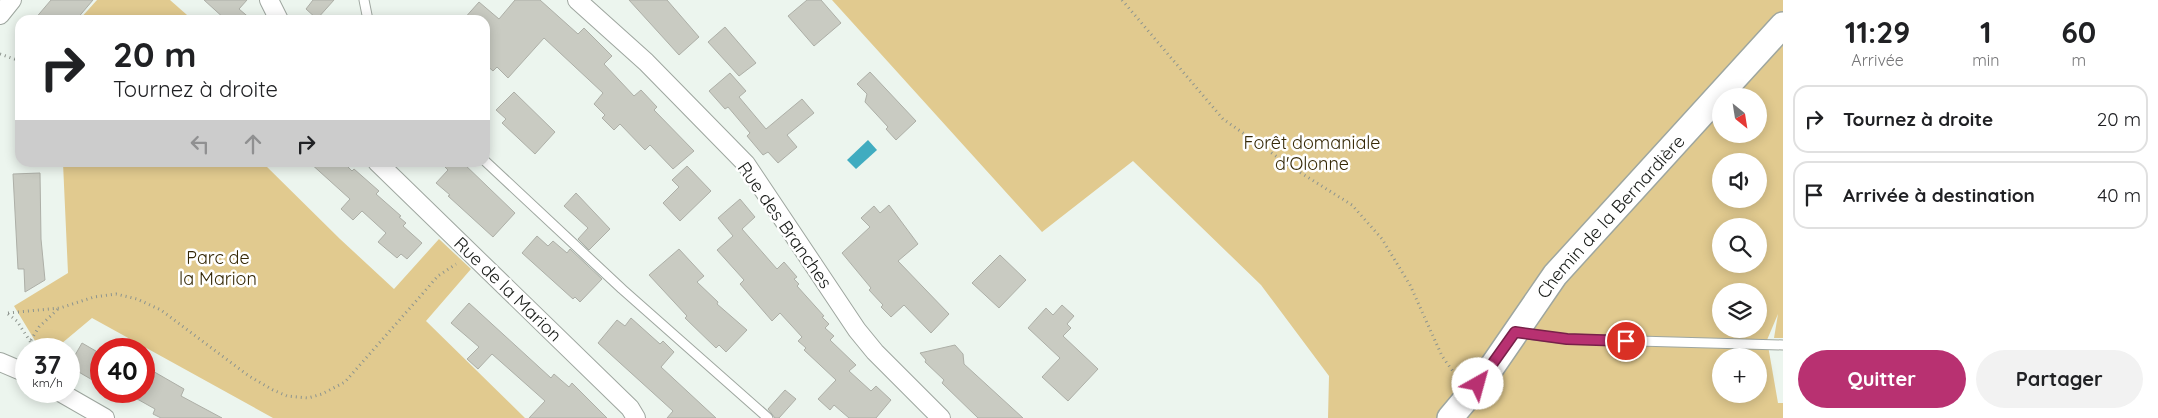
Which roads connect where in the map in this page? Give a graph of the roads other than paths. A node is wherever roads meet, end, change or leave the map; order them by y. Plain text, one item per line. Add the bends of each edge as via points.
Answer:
1 (12, 0) edge
2 (269, 0) edge
3 (364, 0) edge
4 (577, 0) edge
5 (276, 15) edge
6 (367, 15) edge
7 (0, 16) edge
8 (1783, 25) edge
9 (490, 166) edge
10 (382, 167) edge
11 (1515, 332) junction
12 (1783, 345) edge
13 (0, 358) edge
14 (0, 363) edge
15 (15, 369) edge
16 (79, 403) edge
17 (105, 418) edge
18 (636, 418) edge
19 (768, 418) edge
20 (941, 418) edge
21 (1450, 418) edge

1 - 7 street
2 - 5 street
3 - 6 lane
4 - 20 street, Rue des Branches via 646,62 746,164 857,330
8 - 11 street, Chemin de la Bernardière via 1555,275
9 - 19 lane via 622,289
10 - 18 street, Rue de la Marion via 630,408
11 - 12 lane via 1567,339
11 - 21 street, Chemin de la Bernardière via 1487,374
13 - 14 street
14 - 15 street
16 - 17 street

